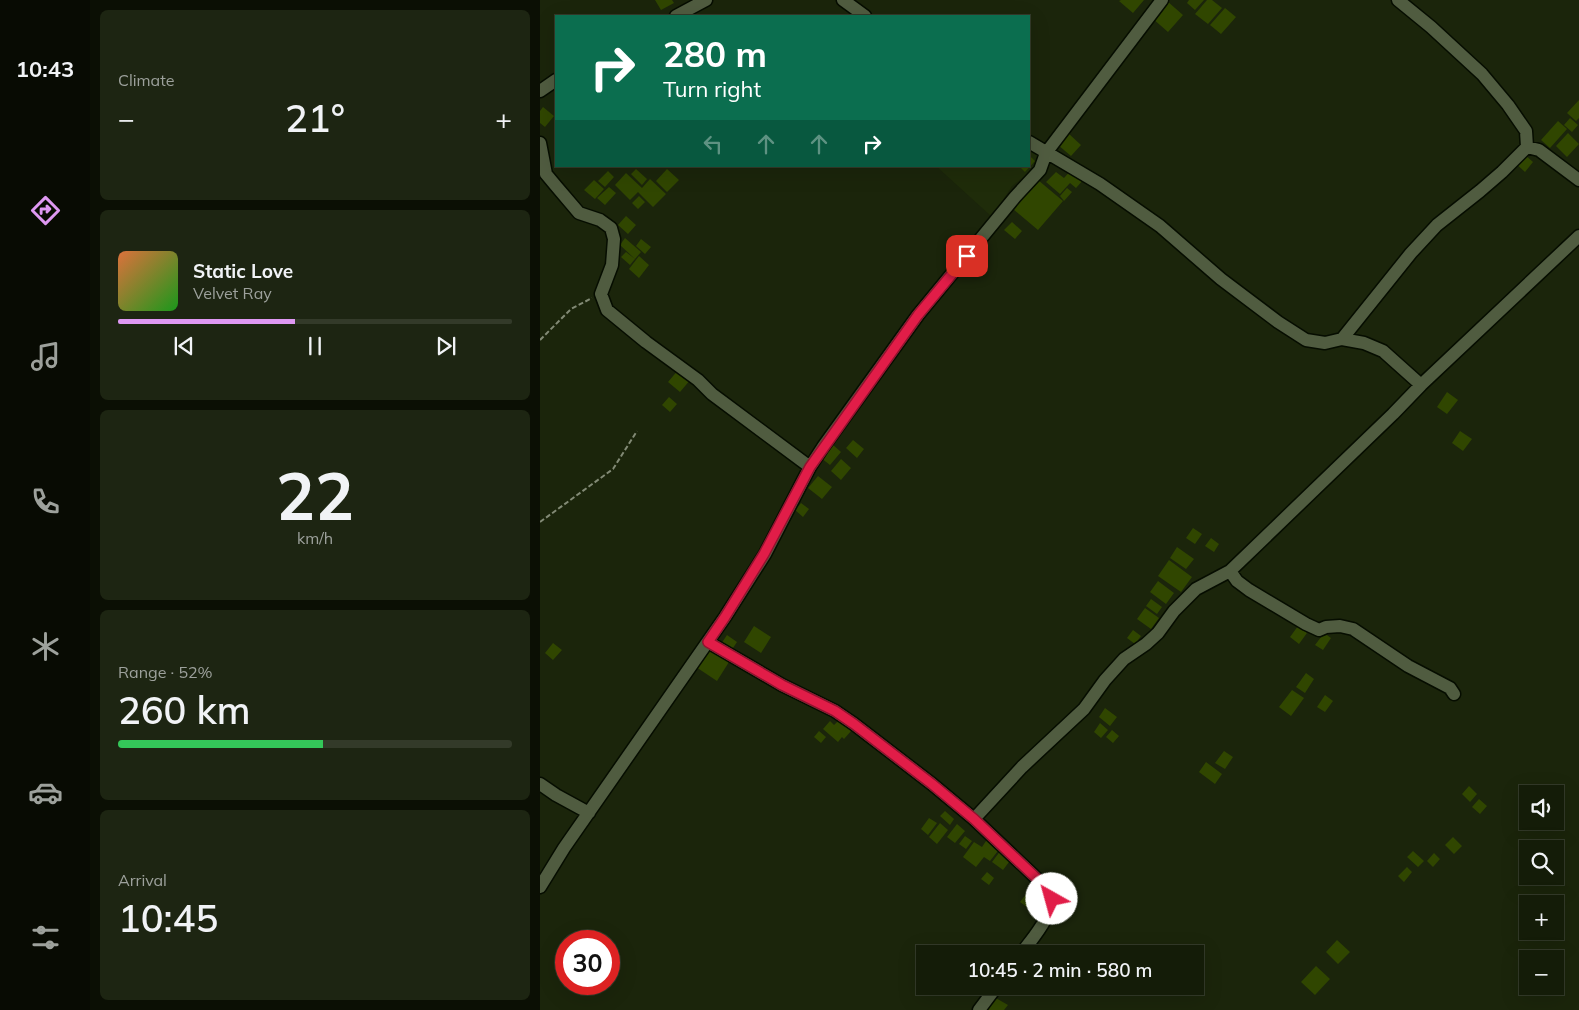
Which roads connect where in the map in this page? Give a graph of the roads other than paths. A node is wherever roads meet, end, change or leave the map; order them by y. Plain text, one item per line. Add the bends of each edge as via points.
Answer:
1 (706, 0) edge
2 (844, 0) edge
3 (1162, 0) edge
4 (1398, 0) edge
5 (678, 15) edge
6 (863, 15) edge
7 (555, 81) edge
8 (540, 91) edge
9 (540, 142) edge
10 (1030, 143) edge
11 (1527, 146) junction
12 (1046, 153) junction
13 (1579, 180) edge
14 (1579, 236) edge
15 (1342, 339) junction
16 (1421, 385) junction
17 (810, 467) junction
18 (1230, 571) junction
19 (708, 642) junction
20 (1454, 694) dead end
21 (540, 784) edge
22 (589, 813) junction
23 (974, 819) junction
24 (540, 887) edge
25 (1028, 945) edge
26 (991, 995) edge
27 (980, 1010) edge

1 - 5 street
2 - 6 street
3 - 12 street
4 - 11 street via 1482,74 1526,131
7 - 8 street
9 - 17 street via 546,174 579,213 600,220 611,228 614,239 612,265 601,294 607,310
10 - 12 street
11 - 13 street via 1539,150
11 - 15 street via 1495,178 1437,225
12 - 15 street via 1100,184 1160,226 1221,279 1306,340 1325,343
12 - 17 street via 1040,170 918,315
14 - 16 street
15 - 16 street via 1383,351
16 - 18 street
17 - 19 street via 764,554
18 - 20 street via 1248,590 1306,624 1319,630 1340,626 1353,629 1408,666 1450,688
18 - 23 street via 1196,589 1146,644 1124,658 1084,709 1022,767
19 - 22 street
19 - 23 street via 835,711
21 - 22 street
22 - 24 street
23 - 25 street via 1050,891 1052,899 1048,912
26 - 27 street

